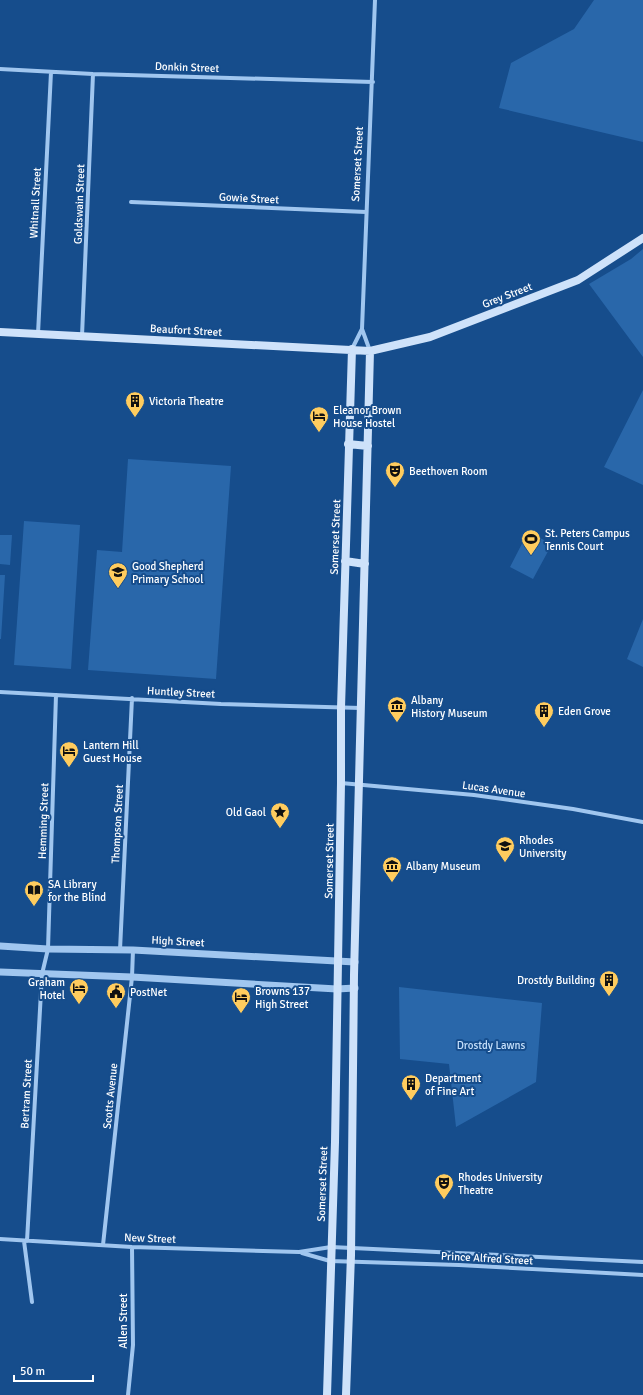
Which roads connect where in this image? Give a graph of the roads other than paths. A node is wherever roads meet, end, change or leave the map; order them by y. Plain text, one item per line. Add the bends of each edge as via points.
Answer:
1 (375, 0) edge
2 (0, 69) edge
3 (51, 72) junction
4 (93, 74) junction
5 (373, 82) junction
6 (130, 202) dead end
7 (366, 212) junction
8 (643, 238) edge
9 (362, 329) junction
10 (0, 332) edge
11 (38, 334) junction
12 (82, 336) junction
13 (352, 349) junction
14 (370, 350) junction
15 (348, 444) junction
16 (368, 446) junction
17 (345, 561) junction
18 (365, 564) junction
19 (0, 692) edge
20 (56, 695) junction
21 (132, 698) junction
22 (341, 708) junction
23 (361, 708) junction
24 (341, 783) junction
25 (360, 785) junction
26 (643, 822) edge
27 (0, 946) edge
28 (48, 949) junction
29 (120, 950) junction
30 (133, 950) junction
31 (337, 960) junction
32 (355, 962) junction
33 (0, 972) edge
34 (42, 974) junction
35 (132, 977) junction
36 (355, 988) junction
37 (337, 989) junction
38 (0, 1239) edge
39 (26, 1241) junction
40 (103, 1245) junction
41 (132, 1247) junction
42 (331, 1247) junction
43 (352, 1248) junction
44 (300, 1252) junction
45 (330, 1261) junction
46 (351, 1262) junction
47 (643, 1262) edge
48 (643, 1275) edge
49 (32, 1302) dead end
50 (128, 1395) edge
51 (327, 1395) edge
52 (346, 1395) edge

1 - 5 street, Somerset Street
2 - 3 street, Donkin Street
3 - 4 street, Donkin Street
3 - 11 street, Whitnall Street
4 - 5 street, Donkin Street
4 - 12 street, Goldswain Street
5 - 7 street, Somerset Street
6 - 7 street, Gowie Street
7 - 9 street, Somerset Street
8 - 14 main road, Grey Street via 578,280 430,337
9 - 13 street, Somerset Street
9 - 14 street, Somerset Street
10 - 11 main road, Beaufort Street
11 - 12 main road, Beaufort Street
12 - 13 main road, Beaufort Street
13 - 14 main road, Beaufort Street
13 - 15 main road, Somerset Street
14 - 16 main road, Somerset Street
15 - 16 main road
15 - 17 main road, Somerset Street
16 - 18 main road, Somerset Street
17 - 18 main road
17 - 22 main road, Somerset Street
18 - 23 main road, Somerset Street
19 - 20 street, Huntley Street
20 - 21 street, Huntley Street
20 - 28 street, Hemming Street
21 - 22 street, Huntley Street
21 - 29 street, Thompson Street
22 - 23 street, Huntley Street
22 - 24 main road, Somerset Street
23 - 25 main road, Somerset Street
24 - 25 street, Lucas Avenue
24 - 31 main road, Somerset Street
25 - 26 street, Lucas Avenue via 474,794
25 - 32 main road, Somerset Street
27 - 28 street, High Street
28 - 29 street, High Street
28 - 34 street, Bertram Street
29 - 30 street, High Street
30 - 31 street, High Street
30 - 35 street, Scotts Avenue
31 - 32 street, High Street
31 - 37 main road, Somerset Street
32 - 36 main road, Somerset Street
33 - 34 street
34 - 35 street
34 - 39 street, Bertram Street
35 - 37 street
35 - 40 street, Scotts Avenue
36 - 37 street
36 - 43 main road, Somerset Street
37 - 42 main road, Somerset Street
38 - 39 street, New Street
39 - 40 street, New Street
39 - 49 street, Bertram Street
40 - 41 street, New Street
41 - 44 street, New Street
41 - 50 street, Allen Street via 133,1345
42 - 43 street, Prince Alfred Street
42 - 44 street, New Street
42 - 45 main road, Somerset Street
43 - 46 main road, Somerset Street
43 - 47 street, Prince Alfred Street
44 - 45 street, New Street
45 - 46 street, Prince Alfred Street
45 - 51 main road, Somerset Street
46 - 48 street, Prince Alfred Street
46 - 52 main road, Somerset Street

